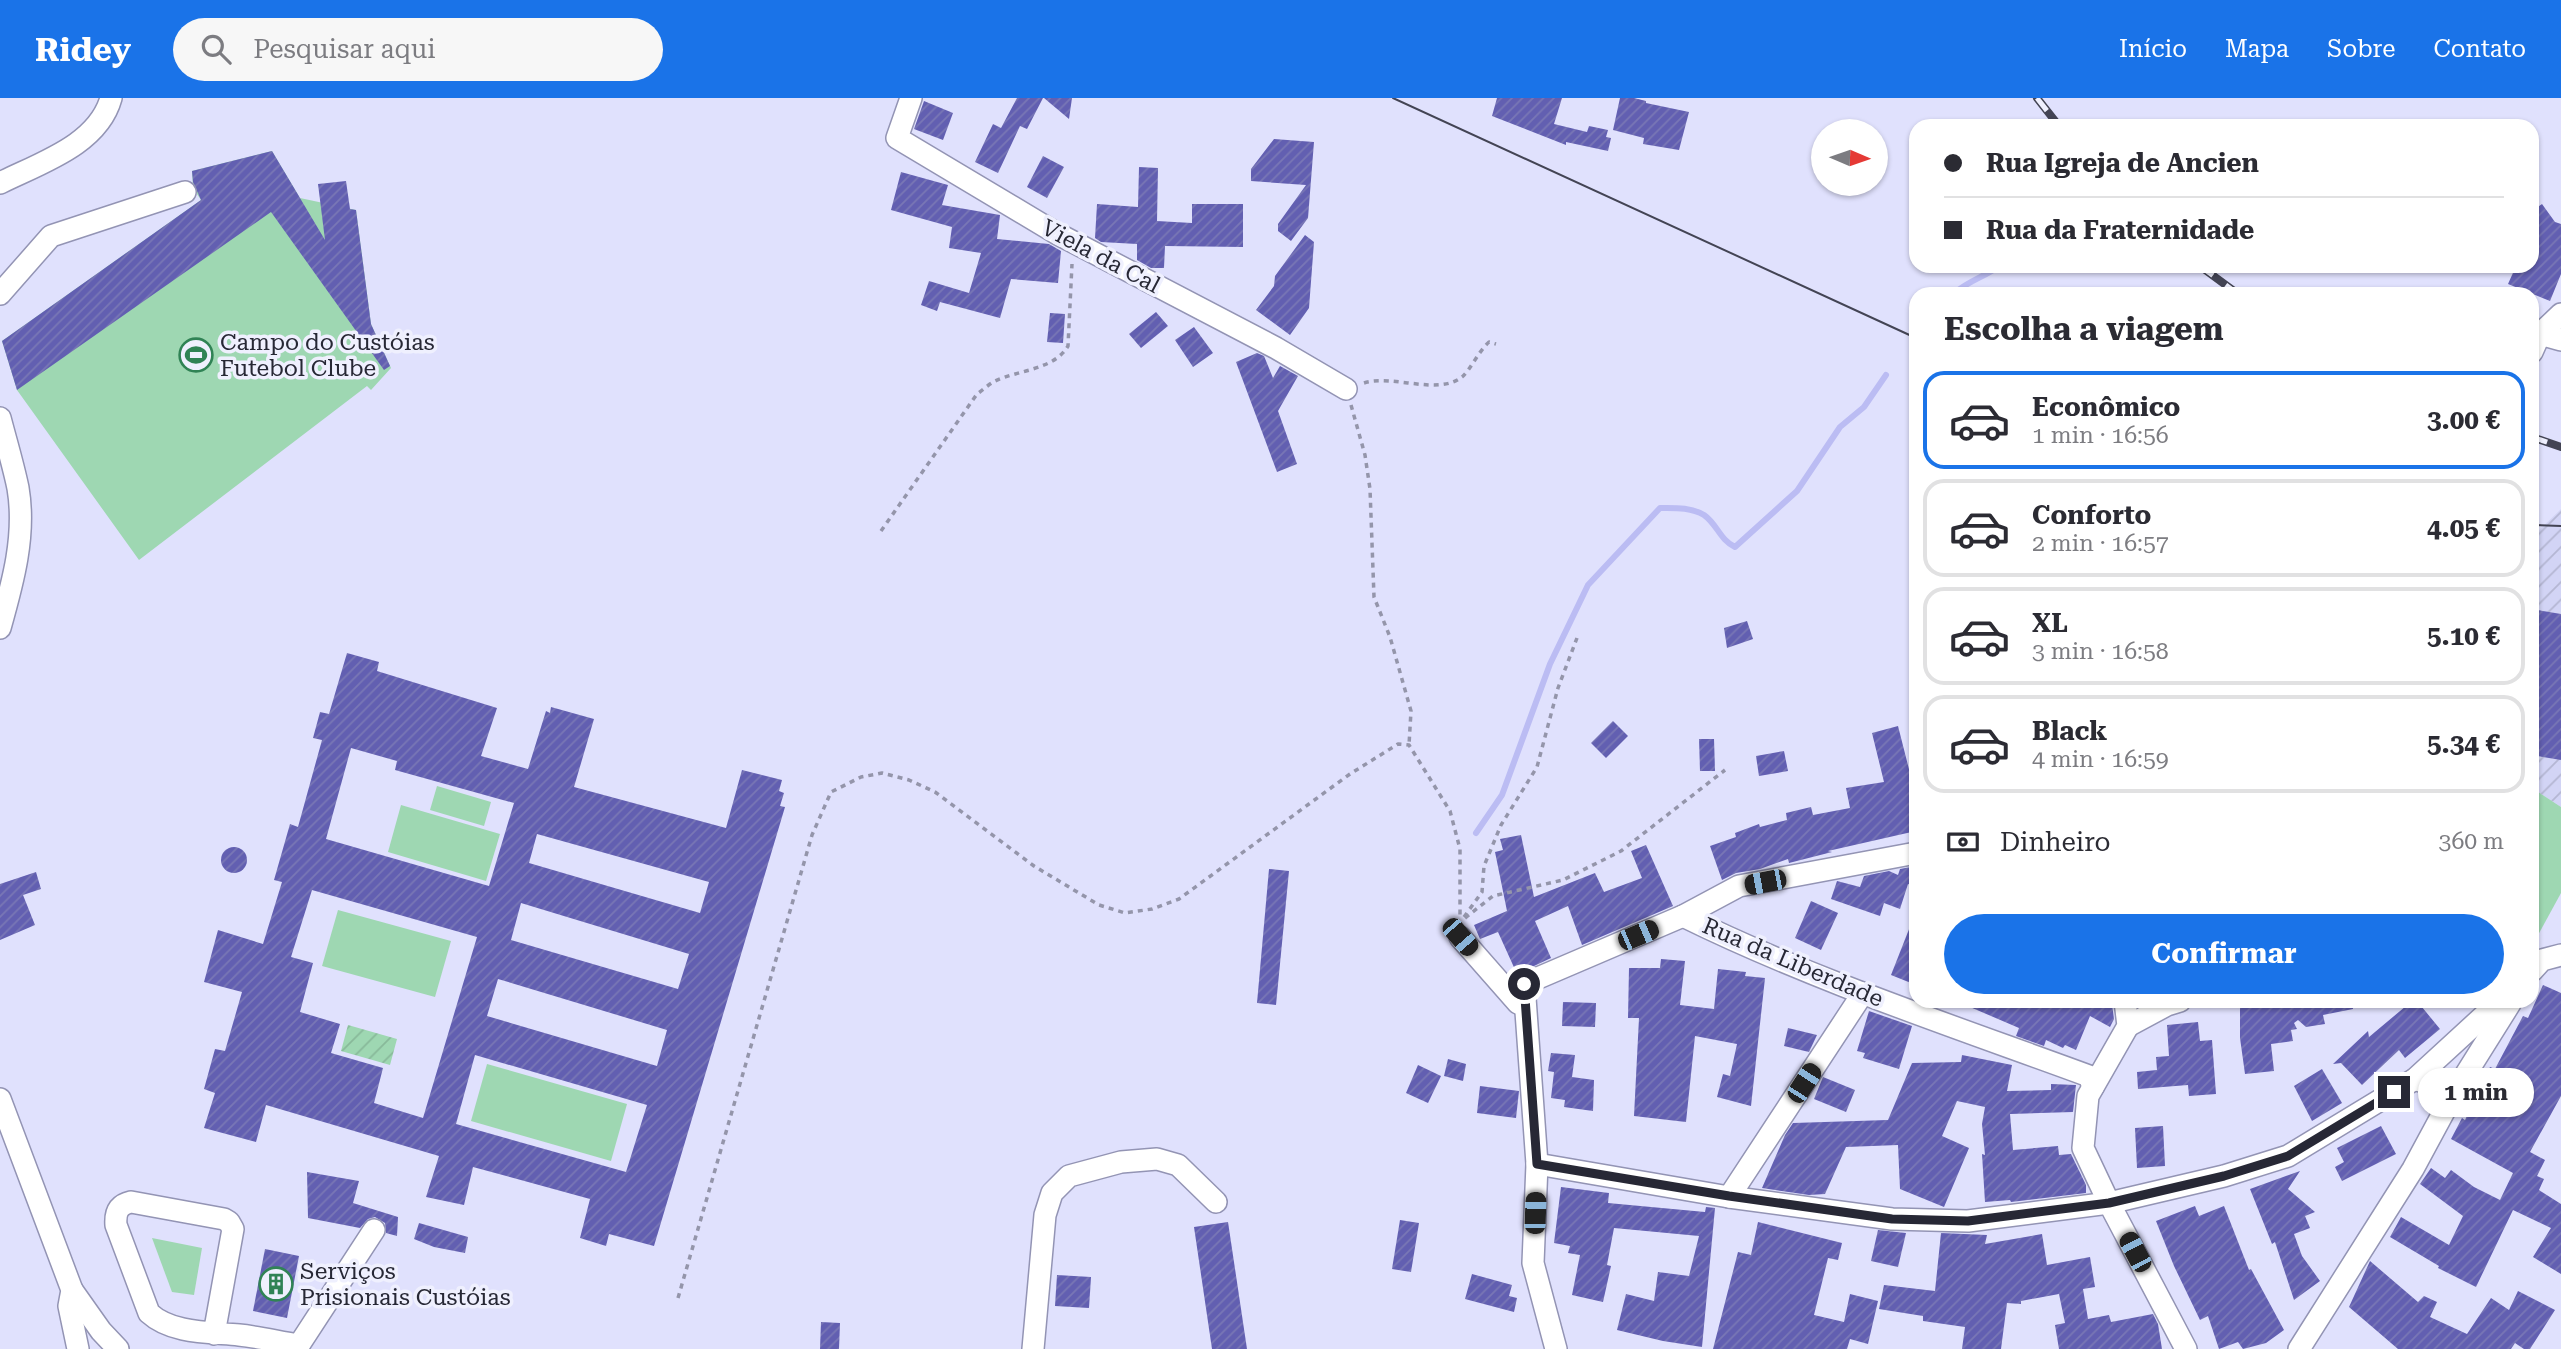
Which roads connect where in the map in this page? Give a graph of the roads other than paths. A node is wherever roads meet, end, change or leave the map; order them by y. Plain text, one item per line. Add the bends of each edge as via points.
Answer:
1 (111, 98) edge
2 (912, 98) edge
3 (0, 183) edge
4 (185, 192) dead end
5 (0, 294) edge
6 (2561, 314) edge
7 (2539, 340) edge
8 (2561, 340) edge
9 (2539, 343) edge
10 (1346, 389) road end
11 (0, 418) edge
12 (0, 628) edge
13 (1909, 854) edge
14 (1683, 916) junction
15 (1460, 930) road end
16 (2561, 955) edge
17 (2539, 963) edge
18 (1863, 993) junction
19 (1525, 1006) junction
20 (2126, 1008) edge
21 (2158, 1008) edge
22 (2492, 1008) edge
23 (2508, 1008) edge
24 (2128, 1026) junction
25 (2415, 1079) junction
26 (2093, 1087) junction
27 (2454, 1093) junction
28 (0, 1100) edge
29 (1537, 1164) junction
30 (1729, 1196) junction
31 (1216, 1202) dead end
32 (2109, 1203) junction
33 (374, 1230) dead end
34 (72, 1290) junction
35 (214, 1334) junction
36 (299, 1347) edge
37 (78, 1349) edge
38 (118, 1349) edge
39 (1033, 1349) edge
40 (1556, 1349) edge
41 (2186, 1349) edge
42 (2299, 1349) edge

1 - 3 street via 107,112 90,134
2 - 10 street, Viela da Cal via 897,138 1080,246
4 - 5 street via 51,236
6 - 7 street
8 - 9 street
11 - 12 street via 20,513 17,560
13 - 14 street via 1739,887
14 - 18 street, Rua da Liberdade
14 - 19 street via 1524,984
15 - 19 street
16 - 17 street
18 - 26 street, Rua da Liberdade via 2089,1076
18 - 30 street
19 - 29 street
20 - 24 street
21 - 24 street
22 - 25 street
23 - 27 street
24 - 26 street
25 - 27 street
25 - 32 street via 2288,1156
26 - 32 street via 2083,1148
27 - 42 street via 2413,1170
28 - 34 street
29 - 30 street
29 - 40 street via 1533,1263
30 - 32 street via 1892,1219 1955,1221
31 - 39 street via 1178,1165 1157,1158 1069,1176 1052,1193 1045,1215
32 - 41 street
33 - 36 street
34 - 37 street via 69,1306
34 - 38 street
35 - 35 street via 170,1326 149,1313 116,1225 122,1204 229,1222 233,1228
35 - 36 street

